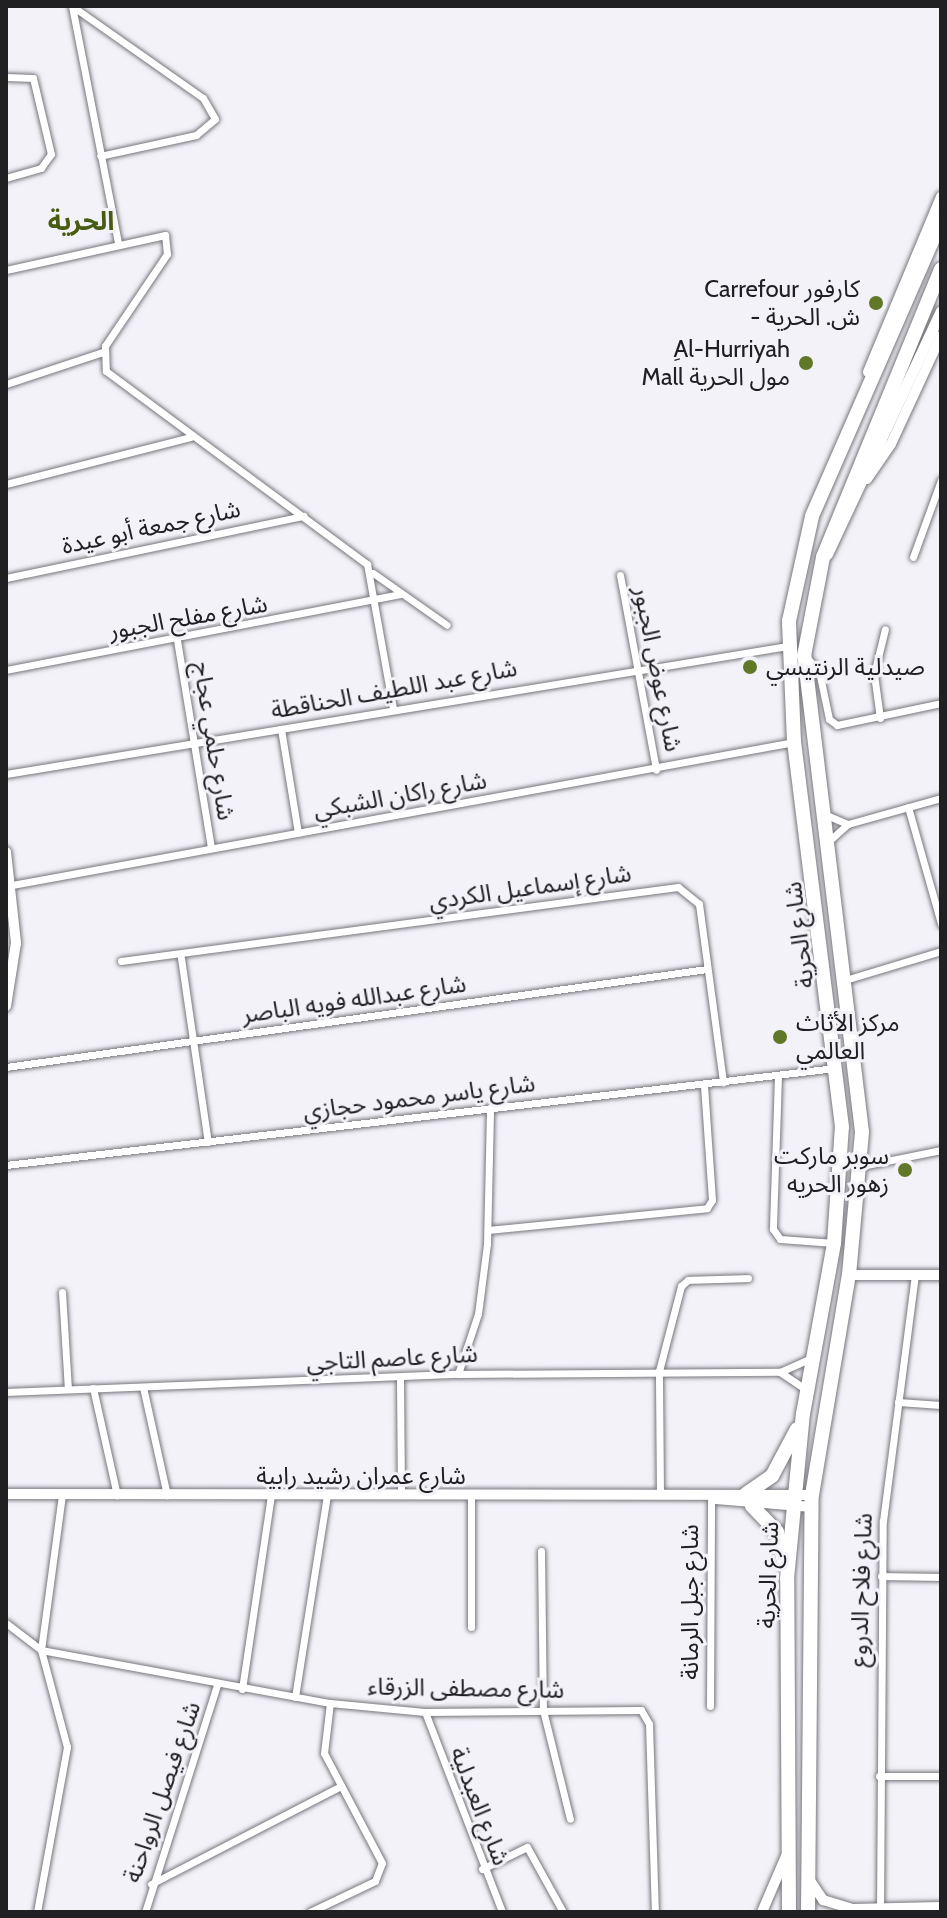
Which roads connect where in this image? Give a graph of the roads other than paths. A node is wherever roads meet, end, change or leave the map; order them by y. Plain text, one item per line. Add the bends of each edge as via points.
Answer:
1 (72, 6) edge
2 (6, 77) edge
3 (100, 156) junction
4 (6, 178) edge
5 (941, 197) edge
6 (941, 221) edge
7 (118, 242) junction
8 (941, 269) edge
9 (6, 270) edge
10 (941, 311) edge
11 (941, 336) edge
12 (103, 352) junction
13 (941, 361) edge
14 (929, 366) junction
15 (6, 384) edge
16 (192, 437) junction
17 (837, 472) junction
18 (867, 479) junction
19 (941, 480) edge
20 (6, 484) edge
21 (304, 516) junction
22 (823, 557) junction
23 (913, 557) dead end
24 (373, 573) junction
25 (620, 575) dead end
26 (6, 578) edge
27 (400, 594) junction
28 (377, 604) junction
29 (447, 625) dead end
30 (885, 629) dead end
31 (177, 640) junction
32 (788, 646) junction
33 (804, 656) junction
34 (637, 667) junction
35 (6, 670) edge
36 (941, 703) edge
37 (393, 709) junction
38 (880, 718) junction
39 (281, 729) junction
40 (794, 742) junction
41 (192, 744) junction
42 (656, 770) junction
43 (6, 774) edge
44 (941, 798) edge
45 (908, 807) junction
46 (820, 812) junction
47 (848, 824) junction
48 (298, 833) junction
49 (826, 847) junction
50 (211, 848) junction
51 (6, 852) edge
52 (12, 885) junction
53 (941, 924) edge
54 (941, 951) edge
55 (181, 958) junction
56 (121, 961) dead end
57 (707, 969) junction
58 (845, 980) junction
59 (6, 1006) edge
60 (192, 1042) junction
61 (6, 1067) edge
62 (838, 1068) junction
63 (778, 1076) junction
64 (723, 1082) junction
65 (704, 1085) junction
66 (490, 1108) junction
67 (208, 1142) junction
68 (941, 1150) edge
69 (6, 1165) edge
70 (862, 1166) junction
71 (488, 1230) junction
72 (834, 1243) junction
73 (849, 1275) junction
74 (941, 1275) edge
75 (915, 1276) junction
76 (748, 1278) dead end
77 (62, 1292) dead end
78 (814, 1357) junction
79 (659, 1371) junction
80 (780, 1372) junction
81 (458, 1374) junction
82 (400, 1380) junction
83 (143, 1387) junction
84 (93, 1388) junction
85 (68, 1389) junction
86 (808, 1391) junction
87 (6, 1392) edge
88 (898, 1402) junction
89 (941, 1405) edge
90 (803, 1414) junction
91 (6, 1494) edge
92 (62, 1494) junction
93 (117, 1495) junction
94 (167, 1495) junction
95 (271, 1495) junction
96 (327, 1495) junction
97 (401, 1495) junction
98 (660, 1495) junction
99 (471, 1497) junction
100 (714, 1498) junction
101 (749, 1500) junction
102 (792, 1500) junction
103 (812, 1501) junction
104 (541, 1551) dead end
105 (881, 1576) junction
106 (941, 1577) edge
107 (787, 1579) junction
108 (6, 1623) edge
109 (471, 1627) dead end
110 (41, 1650) junction
111 (217, 1685) junction
112 (242, 1689) junction
113 (295, 1697) junction
114 (330, 1703) junction
115 (710, 1706) dead end
116 (543, 1710) junction
117 (425, 1712) junction
118 (879, 1776) junction
119 (941, 1776) edge
120 (341, 1786) junction
121 (570, 1819) dead end
122 (790, 1846) junction
123 (482, 1869) junction
124 (809, 1875) junction
125 (151, 1884) junction
126 (941, 1907) edge
127 (849, 1910) edge
128 (880, 1910) edge
129 (37, 1912) edge
130 (145, 1912) edge
131 (310, 1912) edge
132 (502, 1912) edge
133 (563, 1912) edge
134 (655, 1912) edge
135 (762, 1912) edge
136 (789, 1912) edge
137 (808, 1912) edge

1 - 3 street
1 - 3 street via 203,98 215,119 196,135
2 - 4 street via 33,78 51,154 41,168
3 - 7 street
5 - 17 street via 840,437
6 - 17 highway, شارع الحرية
7 - 9 street
7 - 12 street via 162,231 168,249
8 - 22 highway, شارع الحرية
10 - 18 main road
11 - 14 street
12 - 15 street
12 - 16 street via 114,382
13 - 14 street
14 - 18 street
16 - 20 street
16 - 21 street
17 - 32 highway, شارع الحرية via 801,549
18 - 22 main road
19 - 23 street
21 - 24 street
21 - 26 street, شارع جمعة أبو عيدة
22 - 33 highway, شارع الحرية
24 - 27 street
24 - 28 street
25 - 34 street, شارع عوض الجبور
27 - 28 street, شارع مفلح الجبور
27 - 29 street
28 - 31 street, شارع مفلح الجبور
28 - 37 street
30 - 38 street via 874,674
31 - 35 street, شارع مفلح الجبور
31 - 41 street, شارع حلمي عجاج
32 - 34 street, شارع عبد اللطيف الحناقطة
32 - 40 highway, شارع الحرية
33 - 38 street via 819,671 833,723
33 - 46 highway, شارع الحرية
34 - 37 street, شارع عبد اللطيف الحناقطة
34 - 42 street, شارع عوض الجبور
36 - 38 street
37 - 39 street, شارع عبد اللطيف الحناقطة
39 - 41 street, شارع عبد اللطيف الحناقطة
39 - 48 street
40 - 42 street, شارع راكان الشبكي
40 - 62 highway, شارع الحرية
41 - 43 street, شارع عبد اللطيف الحناقطة
41 - 50 street, شارع حلمي عجاج
42 - 48 street, شارع راكان الشبكي
44 - 45 street
45 - 47 street
45 - 53 street
46 - 47 street
46 - 49 highway, شارع الحرية
47 - 49 street
48 - 50 street, شارع راكان الشبكي
49 - 58 highway, شارع الحرية
50 - 52 street, شارع راكان الشبكي
51 - 52 street
52 - 59 street via 16,943
54 - 58 street
55 - 56 street, شارع إسماعيل الكردي
55 - 57 street, شارع إسماعيل الكردي via 678,887 699,904
55 - 60 street
57 - 60 street, شارع عبدالله فويه الباصر
57 - 64 street, شارع إسماعيل الكردي
58 - 70 highway, شارع الحرية
60 - 61 street, شارع عبدالله فويه الباصر
60 - 67 street
62 - 63 street, شارع ياسر محمود حجازي
62 - 72 highway, شارع الحرية via 842,1162
63 - 64 street, شارع ياسر محمود حجازي
63 - 72 street via 773,1229 780,1239
64 - 65 street, شارع ياسر محمود حجازي
65 - 66 street, شارع ياسر محمود حجازي
65 - 71 street via 712,1200 707,1208
66 - 67 street, شارع ياسر محمود حجازي
66 - 71 street
67 - 69 street, شارع ياسر محمود حجازي
68 - 70 street
70 - 73 highway, شارع الحرية
71 - 81 street via 478,1314
72 - 78 highway, شارع الحرية
73 - 75 street
73 - 103 highway, شارع الحرية
74 - 75 street
75 - 88 street, شارع فلاح الدروع
76 - 79 street via 684,1282
77 - 85 street
78 - 80 street, شارع عاصم التاجي
78 - 86 highway, شارع الحرية
79 - 80 street, شارع عاصم التاجي
79 - 81 street, شارع عاصم التاجي
79 - 98 street
80 - 86 street
81 - 82 street, شارع عاصم التاجي
82 - 83 street, شارع عاصم التاجي
82 - 97 street
83 - 84 street, شارع عاصم التاجي
83 - 94 street
84 - 85 street, شارع عاصم التاجي
84 - 93 street
85 - 87 street, شارع عاصم التاجي
86 - 90 highway, شارع الحرية
88 - 89 street
88 - 105 street, شارع فلاح الدروع
90 - 101 highway via 772,1476
90 - 102 highway, شارع الحرية
91 - 92 street, شارع عمران رشيد رابية
92 - 93 street, شارع عمران رشيد رابية
92 - 110 street
93 - 94 street, شارع عمران رشيد رابية
94 - 95 street, شارع عمران رشيد رابية
95 - 96 street, شارع عمران رشيد رابية
95 - 112 street
96 - 97 street, شارع عمران رشيد رابية
96 - 113 street
97 - 99 street, شارع عمران رشيد رابية
98 - 99 street, شارع عمران رشيد رابية
98 - 100 street, شارع عمران رشيد رابية
99 - 109 street
100 - 101 street, شارع عمران رشيد رابية
100 - 115 street, شارع جبل الرمانة
101 - 102 street, شارع عمران رشيد رابية
101 - 107 highway via 777,1532
102 - 103 street, شارع عمران رشيد رابية
102 - 107 highway, شارع الحرية
103 - 124 highway, شارع الحرية
104 - 116 street
105 - 106 street
105 - 118 street, شارع فلاح الدروع
107 - 122 highway, شارع الحرية
108 - 110 street
110 - 111 street, شارع مصطفى الزرقاء
110 - 129 street via 67,1747
111 - 112 street, شارع مصطفى الزرقاء
111 - 125 street, شارع فيصل الرواحنة
112 - 113 street, شارع مصطفى الزرقاء
113 - 114 street, شارع مصطفى الزرقاء
114 - 117 street, شارع مصطفى الزرقاء
114 - 120 street via 323,1746
116 - 117 street, شارع مصطفى الزرقاء
116 - 121 street
116 - 134 street, شارع مصطفى الزرقاء via 632,1709 647,1715
117 - 123 street, شارع العبدلية
118 - 119 street
118 - 128 street, شارع فلاح الدروع
120 - 125 street
120 - 131 street via 378,1851 379,1874
122 - 135 street
122 - 136 highway, شارع الحرية
123 - 132 street, شارع العبدلية
123 - 133 street via 527,1847
124 - 127 street via 823,1900
124 - 137 highway, شارع الحرية
125 - 130 street, شارع فيصل الرواحنة
126 - 128 street
127 - 128 street

